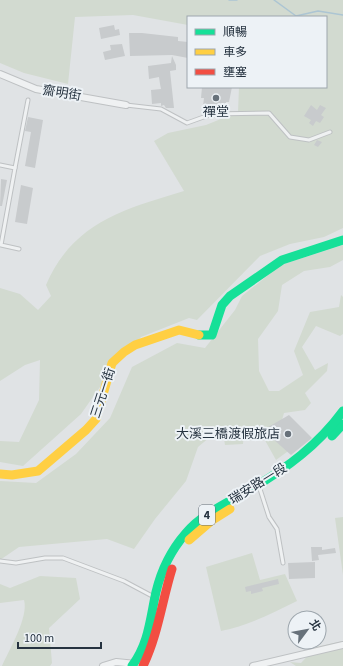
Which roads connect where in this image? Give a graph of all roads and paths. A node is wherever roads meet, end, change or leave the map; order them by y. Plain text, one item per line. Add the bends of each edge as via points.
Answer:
1 (0, 74) edge
2 (28, 100) dead end
3 (126, 105) joint
4 (330, 132) dead end
5 (0, 164) edge
6 (15, 168) junction
7 (343, 240) edge
8 (0, 245) edge
9 (19, 250) dead end
10 (343, 412) edge
11 (343, 424) edge
12 (0, 474) edge
13 (260, 488) junction
14 (0, 562) edge
15 (283, 563) dead end
16 (155, 597) junction
17 (343, 645) edge
18 (139, 664) edge
19 (102, 666) edge
20 (253, 666) edge

1 - 3 street, 齋明街 via 36,89
2 - 6 lane
3 - 4 lane via 161,108 187,123 212,114 269,113 290,137 309,140
5 - 6 lane
6 - 8 lane
7 - 12 main road, 三元一街 via 289,257 230,296 222,305 212,334 205,336 179,330 135,345 124,352 112,363 96,419 86,430 38,471
8 - 9 lane
10 - 13 main road, 瑞安路一段 / 4 via 308,450
11 - 13 main road, 瑞安路一段 / 4 via 313,456 288,474
13 - 15 lane via 277,529
13 - 16 main road, 瑞安路一段 / 4 via 210,513 186,533 167,565
13 - 18 main road, 瑞安路一段 / 4 via 211,521 188,541 171,571 154,645
14 - 16 lane via 16,563 63,558 124,581
16 - 18 main road, 瑞安路一段 / 4 via 151,630
17 - 20 street
18 - 19 street via 116,662

